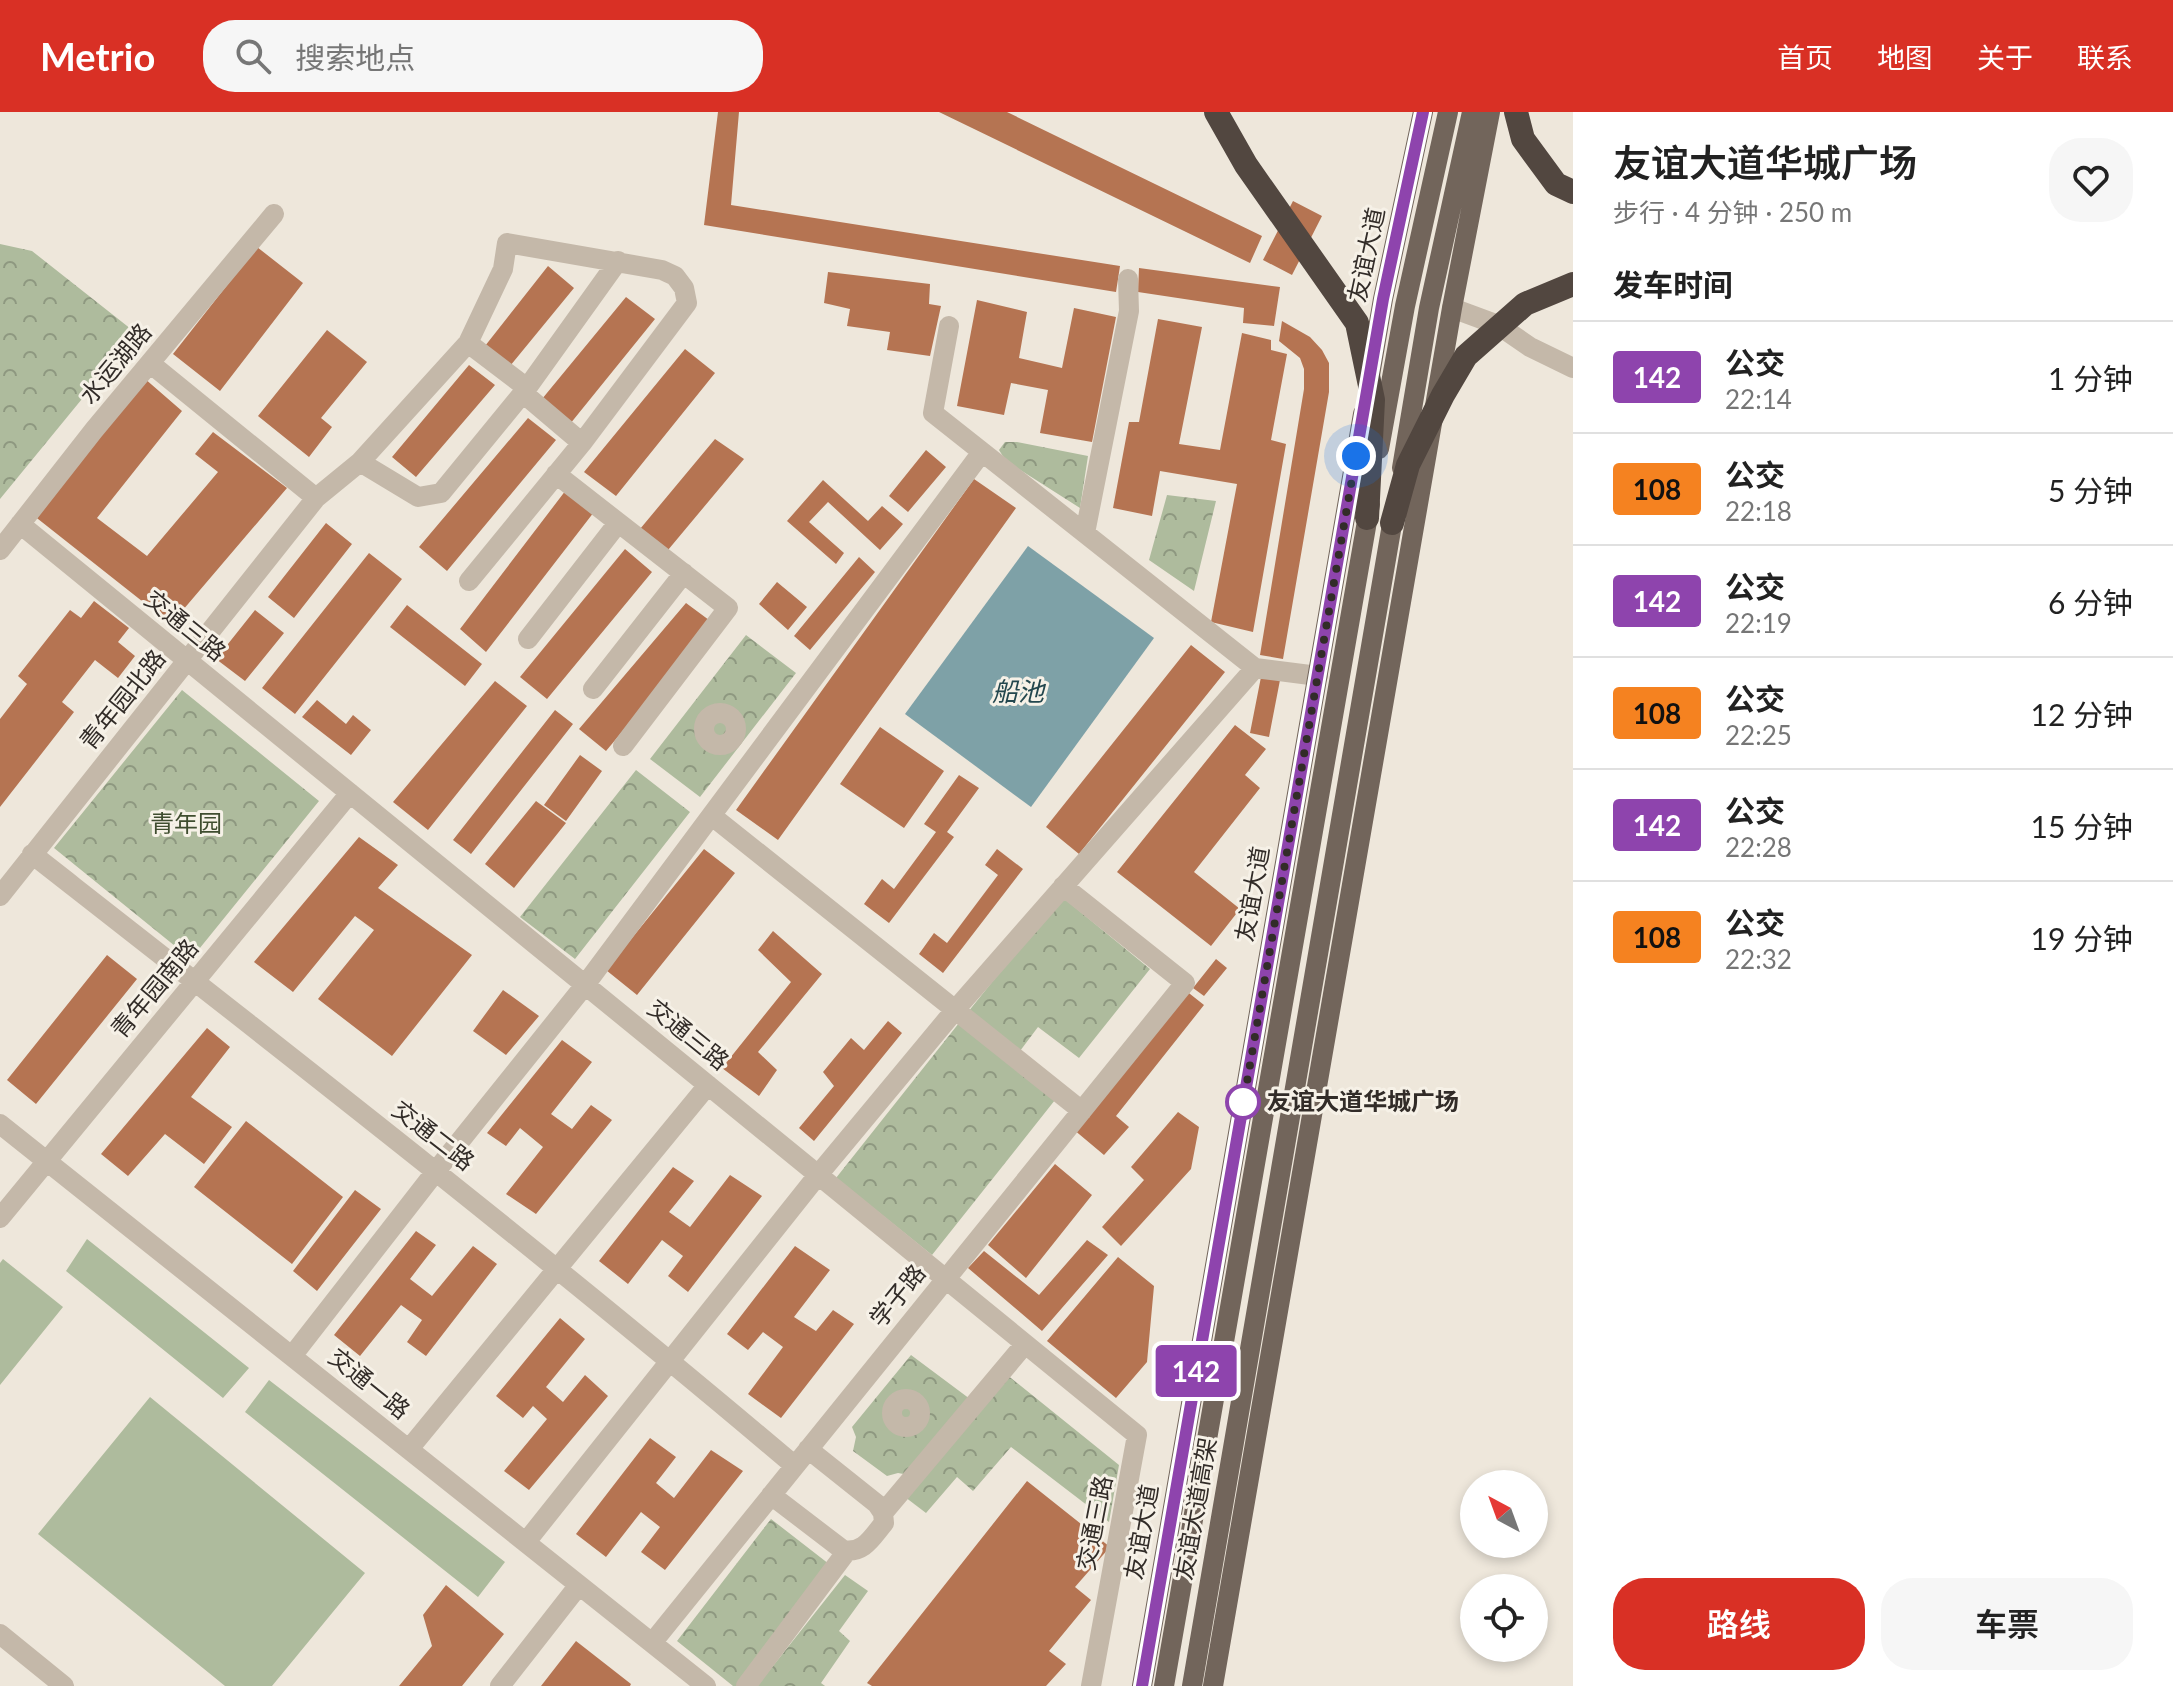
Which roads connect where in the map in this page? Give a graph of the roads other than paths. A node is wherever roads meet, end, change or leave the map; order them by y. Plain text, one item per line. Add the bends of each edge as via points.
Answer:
1 (1216, 112) edge
2 (1423, 112) edge
3 (1448, 112) edge
4 (1472, 112) edge
5 (1490, 112) edge
6 (1516, 112) edge
7 (1573, 192) edge
8 (274, 214) dead end
9 (618, 261) junction
10 (1128, 279) dead end
11 (1573, 284) edge
12 (1452, 308) junction
13 (949, 326) dead end
14 (468, 343) junction
15 (151, 364) junction
16 (1573, 368) edge
17 (525, 390) junction
18 (582, 443) junction
19 (982, 452) junction
20 (360, 462) junction
21 (556, 474) junction
22 (316, 498) junction
23 (1367, 518) junction
24 (618, 523) junction
25 (1392, 523) junction
26 (20, 524) junction
27 (1085, 533) junction
28 (0, 550) edge
29 (684, 573) junction
30 (469, 581) dead end
31 (528, 639) dead end
32 (188, 661) junction
33 (1255, 668) junction
34 (1318, 676) junction
35 (593, 689) dead end
36 (623, 746) dead end
37 (350, 793) junction
38 (712, 816) junction
39 (32, 854) junction
40 (1063, 886) junction
41 (0, 896) edge
42 (195, 982) junction
43 (585, 985) junction
44 (955, 1010) junction
45 (708, 1085) junction
46 (1082, 1111) junction
47 (0, 1124) edge
48 (47, 1161) junction
49 (436, 1171) junction
50 (818, 1175) junction
51 (0, 1218) edge
52 (557, 1269) junction
53 (946, 1279) junction
54 (1025, 1344) junction
55 (292, 1356) junction
56 (671, 1360) junction
57 (409, 1449) junction
58 (808, 1449) junction
59 (795, 1466) junction
60 (771, 1495) junction
61 (883, 1513) junction
62 (526, 1542) junction
63 (847, 1551) junction
64 (579, 1585) junction
65 (0, 1634) edge
66 (652, 1643) junction
67 (1092, 1678) edge
68 (64, 1686) edge
69 (500, 1686) edge
70 (706, 1686) edge
71 (746, 1686) edge
72 (1142, 1686) edge
73 (1164, 1686) edge
74 (1192, 1686) edge
75 (1213, 1686) edge

1 - 23 highway, bridge via 1246,165 1357,323 1373,400
2 - 34 main road, 友谊大道 via 1383,299
3 - 23 main road, 友谊大道高架, bridge via 1405,306
4 - 25 main road, 友谊大道高架, bridge via 1429,308
5 - 12 main road
6 - 7 highway via 1523,139 1556,184
8 - 15 street, 水运湖路
9 - 14 street, 青年园北路 via 507,243 503,269
9 - 17 street
9 - 18 street via 675,276 687,303
10 - 27 street via 1129,311
11 - 25 highway, bridge via 1525,304 1466,356 1408,465
12 - 16 street via 1498,325
12 - 75 main road
13 - 19 street via 933,413
14 - 17 street
14 - 20 street, 青年园北路
15 - 22 street
15 - 26 street, 水运湖路
17 - 18 street
17 - 20 street via 441,493 418,497
18 - 21 street
19 - 27 street
19 - 38 street
20 - 22 street, 青年园北路
21 - 24 street
21 - 30 street
22 - 32 street, 青年园北路
23 - 73 main road, 友谊大道高架
24 - 29 street
24 - 31 street
25 - 74 main road, 友谊大道高架
26 - 28 street, 水运湖路
26 - 32 street, 交通三路
27 - 33 street
29 - 35 street
29 - 36 street via 728,608
32 - 37 street, 交通三路
32 - 39 street, 青年园北路
33 - 34 street
33 - 40 street
34 - 72 main road, 友谊大道
37 - 42 street, 青年园南路
37 - 43 street, 交通三路
38 - 43 street
38 - 44 street
39 - 41 street, 青年园北路
39 - 42 street, 交通二路
40 - 44 street
40 - 46 street, 学子路 via 1185,983
42 - 48 street, 青年园南路
42 - 49 street, 交通二路
43 - 45 street, 交通三路
43 - 49 street
44 - 46 street
44 - 50 street
45 - 50 street, 交通三路
45 - 52 street
46 - 53 street, 学子路
47 - 48 street, 交通一路
48 - 51 street, 青年园南路
48 - 55 street, 交通一路
49 - 52 street, 交通二路
49 - 55 street
50 - 53 street, 交通三路
50 - 56 street
52 - 56 street, 交通二路
52 - 57 street
53 - 54 street, 交通三路
53 - 58 street, 学子路
54 - 61 street
54 - 67 street, 交通三路 via 1137,1435
55 - 57 street, 交通一路
56 - 59 street, 交通二路
56 - 62 street
57 - 62 street, 交通一路
58 - 59 street, 学子路
58 - 61 street
59 - 60 street, 学子路
60 - 63 street
60 - 66 street, 学子路
61 - 63 street via 884,1523 863,1548
62 - 64 street, 交通一路
63 - 71 street
64 - 66 street, 交通一路
64 - 69 street
65 - 68 street
66 - 70 street, 交通一路

